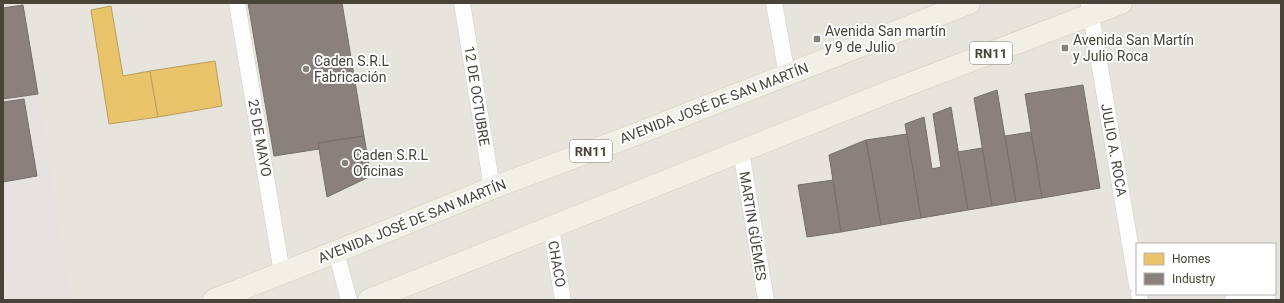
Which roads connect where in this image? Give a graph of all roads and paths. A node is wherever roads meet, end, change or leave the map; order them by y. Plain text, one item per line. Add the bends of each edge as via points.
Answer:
1 (237, 3) edge
2 (462, 3) edge
3 (774, 3) edge
4 (970, 3) edge
5 (1121, 3) edge
6 (1090, 9) edge
7 (787, 75) junction
8 (741, 151) junction
9 (492, 188) junction
10 (551, 228) junction
11 (336, 252) junction
12 (282, 273) junction
13 (1136, 279) edge
14 (1262, 295) edge
15 (214, 300) edge
16 (349, 300) edge
17 (369, 300) edge
18 (563, 300) edge
19 (766, 300) edge
20 (1232, 300) edge

1 - 12 street, 25 DE MAYO
2 - 9 street, 12 DE OCTUBRE
3 - 7 street
4 - 7 main road, AVENIDA JOSÉ DE SAN MARTÍN / RN11
5 - 6 main road, RN11
6 - 8 main road, RN11
6 - 13 street, JULIO A. ROCA
7 - 9 main road, AVENIDA JOSÉ DE SAN MARTÍN / RN11
8 - 10 main road, RN11
8 - 19 street, MARTIN GÜEMES
9 - 11 main road, AVENIDA JOSÉ DE SAN MARTÍN / RN11
10 - 17 main road, RN11
10 - 18 street, CHACO
11 - 12 main road, AVENIDA JOSÉ DE SAN MARTÍN / RN11
11 - 16 street
12 - 15 main road, AVENIDA JOSÉ DE SAN MARTÍN / RN11
14 - 20 street

